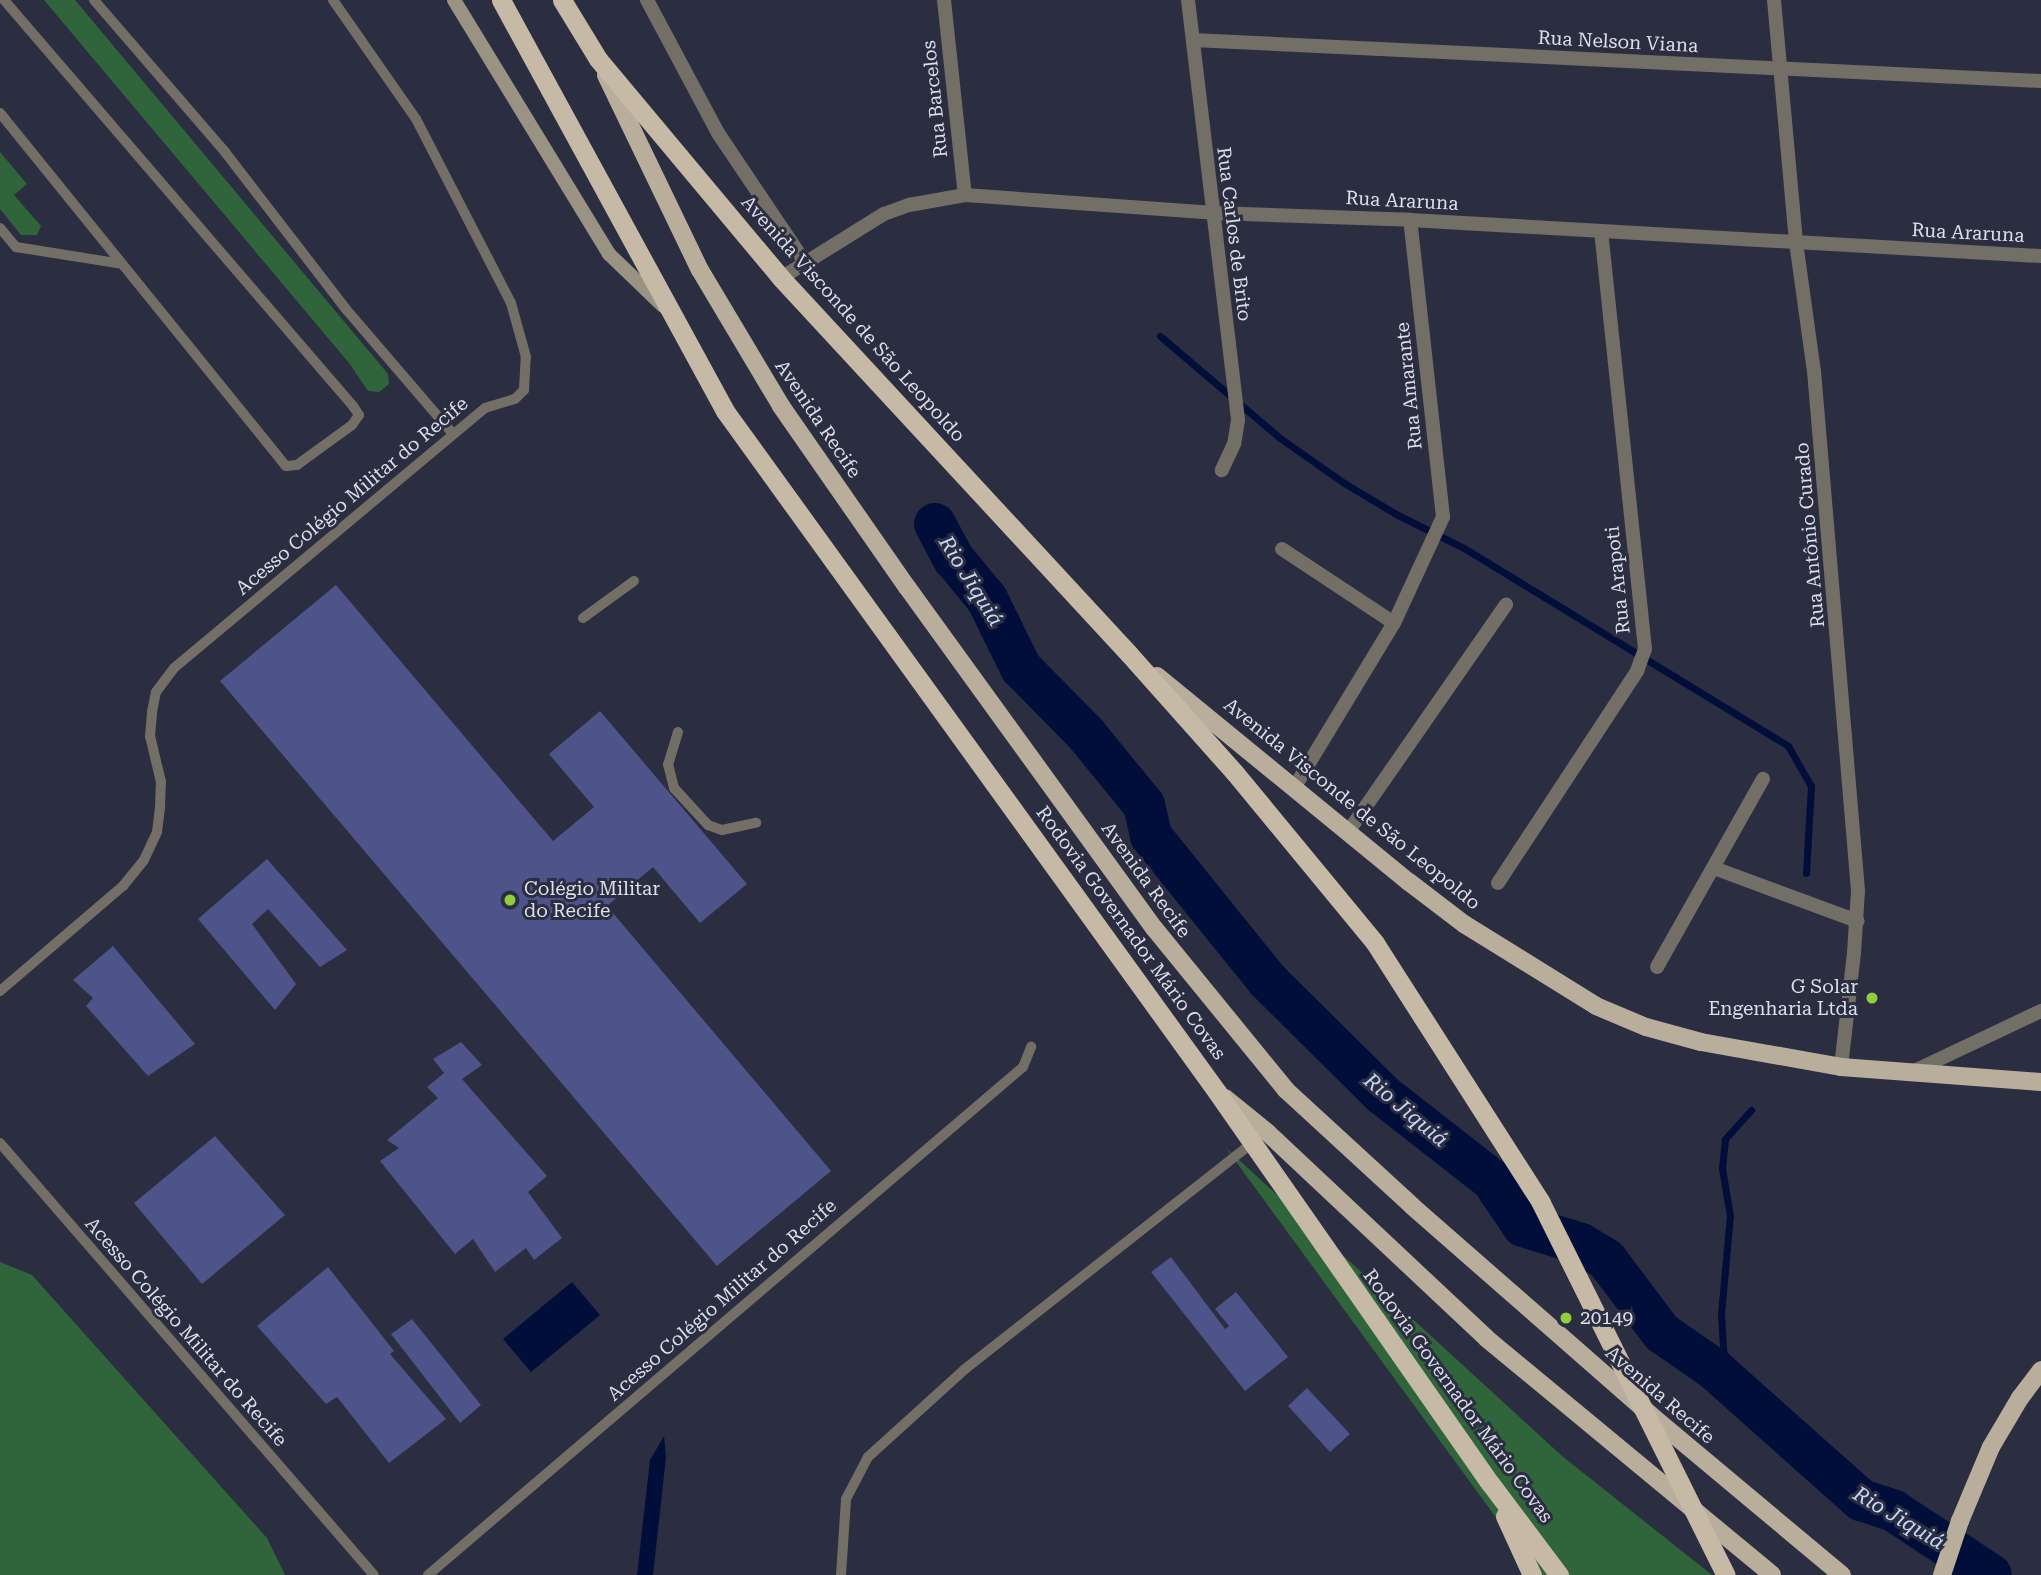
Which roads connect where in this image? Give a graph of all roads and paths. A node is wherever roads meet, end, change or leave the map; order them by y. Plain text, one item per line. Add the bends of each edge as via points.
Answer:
1 (4, 0) edge
2 (94, 0) edge
3 (333, 0) edge
4 (454, 0) edge
5 (501, 0) edge
6 (562, 0) edge
7 (648, 0) edge
8 (944, 0) edge
9 (1188, 0) edge
10 (1774, 0) edge
11 (1193, 40) junction
12 (598, 59) junction
13 (1781, 70) junction
14 (2041, 81) edge
15 (0, 113) edge
16 (965, 195) junction
17 (1214, 213) junction
18 (1410, 220) junction
19 (0, 228) edge
20 (1601, 232) junction
21 (1796, 242) junction
22 (2041, 256) edge
23 (804, 261) junction
24 (122, 264) junction
25 (781, 278) junction
26 (671, 314) junction
27 (453, 434) junction
28 (1222, 470) dead end
29 (1282, 549) dead end
30 (634, 581) dead end
31 (1506, 605) dead end
32 (583, 618) dead end
33 (1394, 624) junction
34 (1129, 654) junction
35 (677, 732) dead end
36 (1763, 779) dead end
37 (1294, 788) junction
38 (757, 823) dead end
39 (1348, 832) junction
40 (1714, 868) junction
41 (1498, 883) dead end
42 (1857, 921) junction
43 (1657, 967) dead end
44 (0, 991) edge
45 (2041, 1011) edge
46 (1031, 1047) dead end
47 (1840, 1068) junction
48 (1910, 1073) junction
49 (2041, 1082) edge
50 (1217, 1092) junction
51 (0, 1143) edge
52 (1251, 1144) junction
53 (2041, 1370) edge
54 (1490, 1483) junction
55 (374, 1575) edge
56 (428, 1575) edge
57 (841, 1575) edge
58 (1532, 1575) edge
59 (1559, 1575) edge
60 (1726, 1575) edge
61 (1772, 1575) edge
62 (1842, 1575) edge
63 (1942, 1575) edge

1 - 24 lane via 359,415 297,465 286,466
2 - 27 lane via 225,152 345,308
3 - 27 lane, Acesso Colégio Militar do Recife via 416,119 512,303 526,357 524,390 515,399 485,408
4 - 26 main road via 609,254
5 - 26 highway
6 - 12 highway, Avenida Visconde de São Leopoldo
7 - 23 street via 718,133
8 - 16 street, Rua Barcelos
9 - 11 street, Rua Carlos de Brito
10 - 13 street, Rua Antônio Curado
11 - 13 street, Rua Nelson Viana
11 - 17 street, Rua Carlos de Brito
12 - 25 highway, Avenida Visconde de São Leopoldo
12 - 62 main road, Avenida Recife via 700,270 781,406 1154,928 1286,1090 1619,1387
13 - 14 street, Rua Nelson Viana
13 - 21 street, Rua Antônio Curado
15 - 24 lane
16 - 17 street, Rua Araruna
16 - 23 street, Rua Araruna via 884,214
17 - 18 street, Rua Araruna
17 - 28 street, Rua Carlos de Brito via 1238,420 1234,444
18 - 20 street, Rua Araruna
18 - 33 street, Rua Amarante via 1443,517
19 - 24 lane via 16,247
20 - 21 street, Rua Araruna
20 - 41 street, Rua Arapoti via 1645,649 1637,671
21 - 22 street, Rua Araruna
21 - 42 street, Rua Antônio Curado via 1814,372 1843,680
23 - 25 street, Rua Araruna
25 - 34 highway, Avenida Visconde de São Leopoldo
26 - 50 highway, Rodovia Governador Mário Covas via 726,411
27 - 44 lane, Acesso Colégio Militar do Recife via 174,668 156,692 152,712 150,736 161,782 160,807 157,832 144,860 123,886
29 - 33 street
30 - 32 lane
31 - 39 street
33 - 37 street, Rua Amarante
34 - 37 main road, Avenida Visconde de São Leopoldo
34 - 60 highway, Avenida Visconde de São Leopoldo, bridge via 1376,943 1541,1203
35 - 38 lane via 668,772 674,788 708,825 722,830
36 - 40 street
37 - 39 main road, Avenida Visconde de São Leopoldo
39 - 47 main road, Avenida Visconde de São Leopoldo via 1464,924 1596,1006 1646,1027 1701,1042
40 - 42 street
40 - 43 street
42 - 47 street, Rua Antônio Curado
45 - 48 street
46 - 56 lane, Acesso Colégio Militar do Recife via 1023,1067
47 - 48 main road, Avenida Visconde de São Leopoldo
48 - 49 main road, Avenida Visconde de São Leopoldo
50 - 52 highway, Rodovia Governador Mário Covas
50 - 61 main road via 1268,1133 1486,1338
51 - 55 lane, Acesso Colégio Militar do Recife
52 - 54 highway, Rodovia Governador Mário Covas
52 - 57 lane via 965,1369 868,1457 846,1499
53 - 63 main road via 1991,1447
54 - 58 highway
54 - 59 highway, Rodovia Governador Mário Covas

